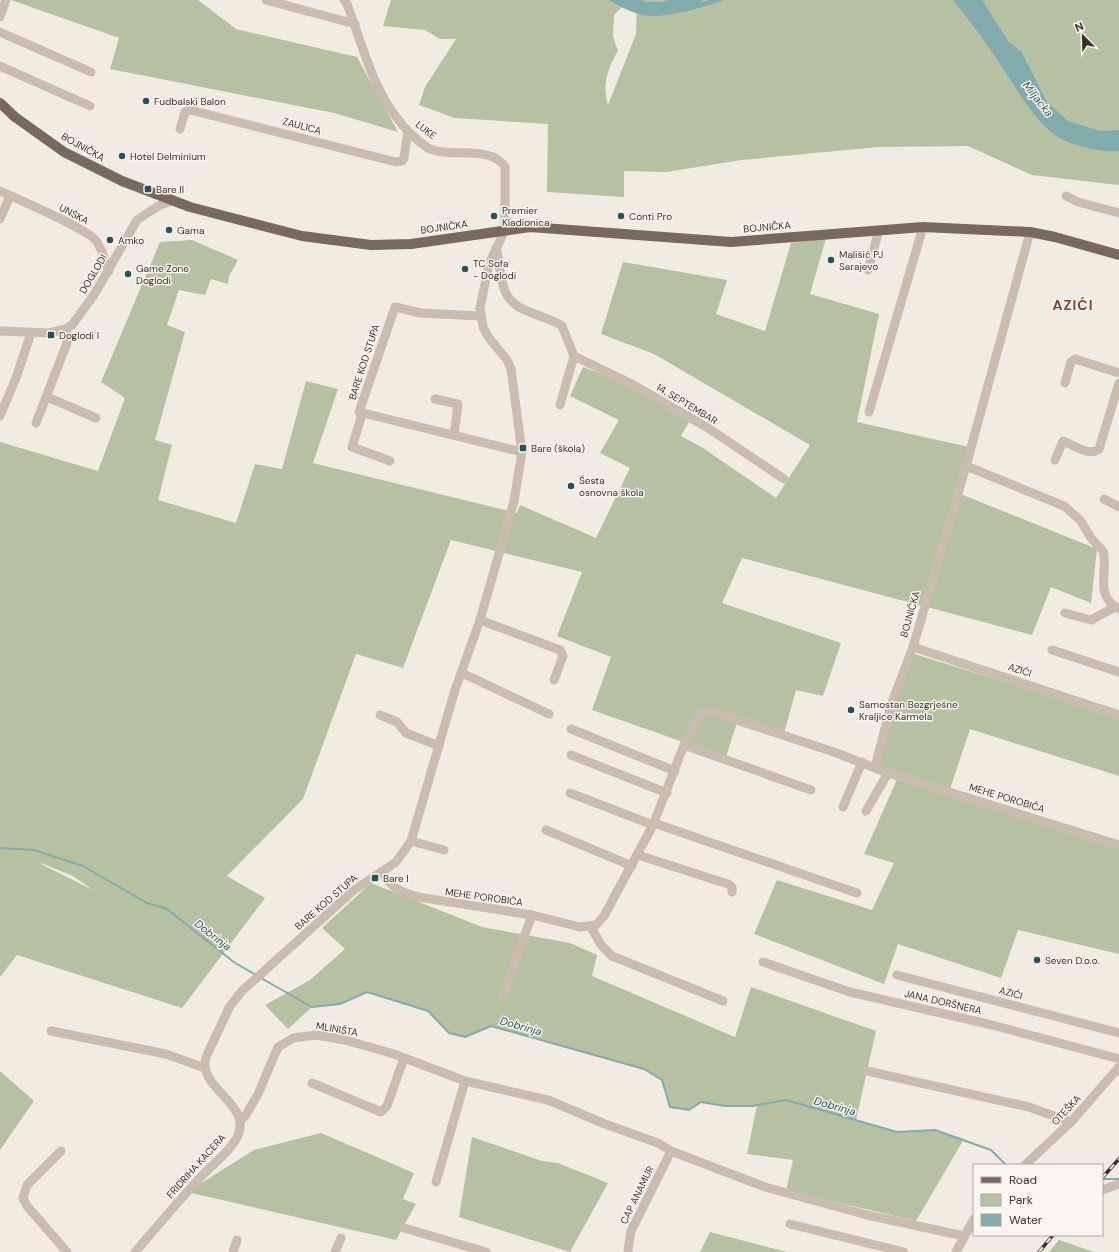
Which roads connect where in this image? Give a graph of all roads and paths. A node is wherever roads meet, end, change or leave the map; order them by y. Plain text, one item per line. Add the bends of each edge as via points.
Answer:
1 (6, 0) edge
2 (266, 0) edge
3 (348, 1) edge
4 (0, 17) edge
5 (355, 24) junction
6 (0, 32) edge
7 (0, 66) edge
8 (91, 72) dead end
9 (0, 103) edge
10 (90, 106) dead end
11 (180, 129) dead end
12 (408, 131) junction
13 (0, 191) edge
14 (10, 196) junction
15 (1066, 196) dead end
16 (173, 201) junction
17 (1119, 213) edge
18 (0, 219) edge
19 (923, 227) junction
20 (505, 230) junction
21 (879, 230) junction
22 (1030, 232) junction
23 (496, 248) junction
24 (1119, 255) edge
25 (868, 270) dead end
26 (109, 271) junction
27 (480, 316) junction
28 (66, 329) junction
29 (0, 331) edge
30 (31, 333) junction
31 (574, 356) junction
32 (1119, 373) edge
33 (1065, 383) dead end
34 (1119, 383) edge
35 (47, 397) junction
36 (435, 398) dead end
37 (560, 405) dead end
38 (869, 412) dead end
39 (362, 414) junction
40 (0, 416) edge
41 (96, 418) dead end
42 (36, 422) dead end
43 (454, 435) junction
44 (522, 452) junction
45 (1055, 460) dead end
46 (390, 461) dead end
47 (966, 466) junction
48 (784, 479) dead end
49 (1104, 499) dead end
50 (1119, 507) edge
51 (1117, 608) edge
52 (1065, 612) dead end
53 (480, 620) junction
54 (913, 647) junction
55 (1052, 650) dead end
56 (1119, 672) edge
57 (461, 675) junction
58 (554, 680) dead end
59 (533, 710) dead end
60 (549, 714) dead end
61 (380, 715) dead end
62 (1119, 715) edge
63 (571, 729) dead end
64 (684, 745) junction
65 (439, 746) junction
66 (571, 755) dead end
67 (862, 762) junction
68 (875, 767) junction
69 (675, 771) junction
70 (888, 773) junction
71 (811, 790) dead end
72 (667, 792) junction
73 (570, 793) dead end
74 (843, 807) dead end
75 (866, 811) dead end
76 (654, 824) junction
77 (546, 830) dead end
78 (411, 841) junction
79 (1119, 845) edge
80 (444, 850) dead end
81 (638, 855) junction
82 (632, 866) junction
83 (382, 871) junction
84 (732, 892) dead end
85 (857, 893) dead end
86 (532, 915) junction
87 (591, 927) junction
88 (763, 962) dead end
89 (897, 975) dead end
90 (502, 997) dead end
91 (723, 1001) dead end
92 (51, 1032) dead end
93 (1119, 1033) edge
94 (404, 1058) junction
95 (1119, 1059) edge
96 (1119, 1067) edge
97 (205, 1068) junction
98 (867, 1071) dead end
99 (465, 1081) junction
100 (312, 1083) dead end
101 (240, 1121) junction
102 (1071, 1122) junction
103 (61, 1151) dead end
104 (671, 1151) junction
105 (1026, 1164) edge
106 (436, 1182) dead end
107 (1119, 1184) edge
108 (1103, 1190) edge
109 (973, 1221) edge
110 (790, 1224) dead end
111 (404, 1228) dead end
112 (964, 1236) junction
113 (341, 1238) dead end
114 (237, 1240) dead end
115 (627, 1251) edge
116 (67, 1252) edge
117 (135, 1252) edge
118 (233, 1252) edge
119 (335, 1252) edge
120 (486, 1252) edge
121 (904, 1252) edge
122 (956, 1252) edge

1 - 4 street
2 - 5 street
3 - 5 street, LUKE
5 - 12 street, LUKE via 374,79 396,118
6 - 8 street
7 - 10 street
9 - 16 main road, BOJNIČKA via 64,152 122,181
11 - 12 street, ZAULICA via 185,112 190,110 396,162 404,158
12 - 20 street, LUKE via 428,148 450,153 495,157 502,163 506,170
13 - 14 street, UNSKA
14 - 18 street
14 - 26 street, UNSKA via 93,237
15 - 17 street via 1078,202
16 - 20 main road, BOJNIČKA via 302,236 371,245 445,240
16 - 26 street, DOGLODI via 160,205 137,220
19 - 21 main road, BOJNIČKA
19 - 22 main road, BOJNIČKA
19 - 38 street
20 - 21 main road, BOJNIČKA via 530,227 731,242
20 - 23 street, BARE KOD STUPA
21 - 25 street
22 - 24 main road, BOJNIČKA
22 - 47 street, BOJNIČKA
23 - 27 street, BARE KOD STUPA via 489,264
23 - 31 street via 501,279 508,297 520,306 562,326
26 - 28 street, DOGLODI via 76,320
27 - 39 street, BARE KOD STUPA via 421,313 394,307 359,412
27 - 44 street, BARE KOD STUPA via 489,338 511,369
28 - 30 street via 50,333
28 - 35 street via 67,343
29 - 30 street
30 - 40 street
31 - 37 street
31 - 48 street, 14. SEPTEMBAR via 630,383 708,428
32 - 33 street via 1075,359 1071,362
34 - 45 street via 1099,449 1090,452 1063,441
35 - 41 street
35 - 42 street
36 - 43 street via 458,404
39 - 43 street, BARE KOD STUPA
39 - 46 street via 352,447
43 - 44 street, BARE KOD STUPA
44 - 53 street, BARE KOD STUPA via 514,501
47 - 51 street via 1064,506 1081,521 1103,551 1103,588
47 - 54 street, BOJNIČKA
49 - 50 street
51 - 52 street via 1091,620
53 - 57 street, BARE KOD STUPA
53 - 58 street via 560,650 563,656
54 - 62 street, AZIĆI
54 - 68 street, BOJNIČKA via 892,702
55 - 56 street
57 - 59 street
57 - 60 street
57 - 65 street, BARE KOD STUPA
61 - 65 street via 400,724 406,733
63 - 69 street
64 - 67 street, MEHE POROBIĆA via 700,714 709,711
64 - 69 street, MEHE POROBIĆA
64 - 71 street
65 - 78 street, BARE KOD STUPA
66 - 72 street
67 - 68 street, MEHE POROBIĆA
67 - 74 street
68 - 70 street, MEHE POROBIĆA
69 - 72 street, MEHE POROBIĆA
70 - 75 street
70 - 79 street, MEHE POROBIĆA
72 - 76 street, MEHE POROBIĆA
73 - 76 street
76 - 81 street, MEHE POROBIĆA
76 - 85 street
77 - 82 street
78 - 80 street
78 - 83 street, BARE KOD STUPA via 396,862
81 - 82 street, MEHE POROBIĆA
81 - 84 street via 728,884 732,887
82 - 87 street, MEHE POROBIĆA via 604,916
83 - 86 street, MEHE POROBIĆA via 391,885 404,893
83 - 97 street, BARE KOD STUPA via 354,890 242,990 230,1006 206,1057
86 - 87 street, MEHE POROBIĆA via 580,927
86 - 90 street
87 - 91 street via 601,945 612,956
88 - 95 street, JANA DORŠNERA via 850,992 985,1023
89 - 93 street, AZIĆI
92 - 97 street via 166,1054
94 - 99 street, MLINIŠTA
94 - 100 street via 387,1106 381,1112
94 - 101 street, MLINIŠTA via 345,1040 316,1035 293,1038 278,1047 258,1094
96 - 102 street, OTEŠKA
97 - 101 street via 210,1080 236,1110
98 - 102 street via 1029,1107
99 - 104 street, MLINIŠTA via 541,1098 658,1143
99 - 106 street
101 - 117 street, FRIDRIHA KACERA via 239,1133 230,1146
102 - 105 street, OTEŠKA
103 - 116 street via 27,1185 23,1198
104 - 112 street, MLINIŠTA via 765,1187 867,1215
104 - 115 street, CAP ANAMUR via 631,1231
107 - 108 street
109 - 112 street
110 - 121 street
111 - 120 street
112 - 122 street
113 - 119 street
114 - 118 street

